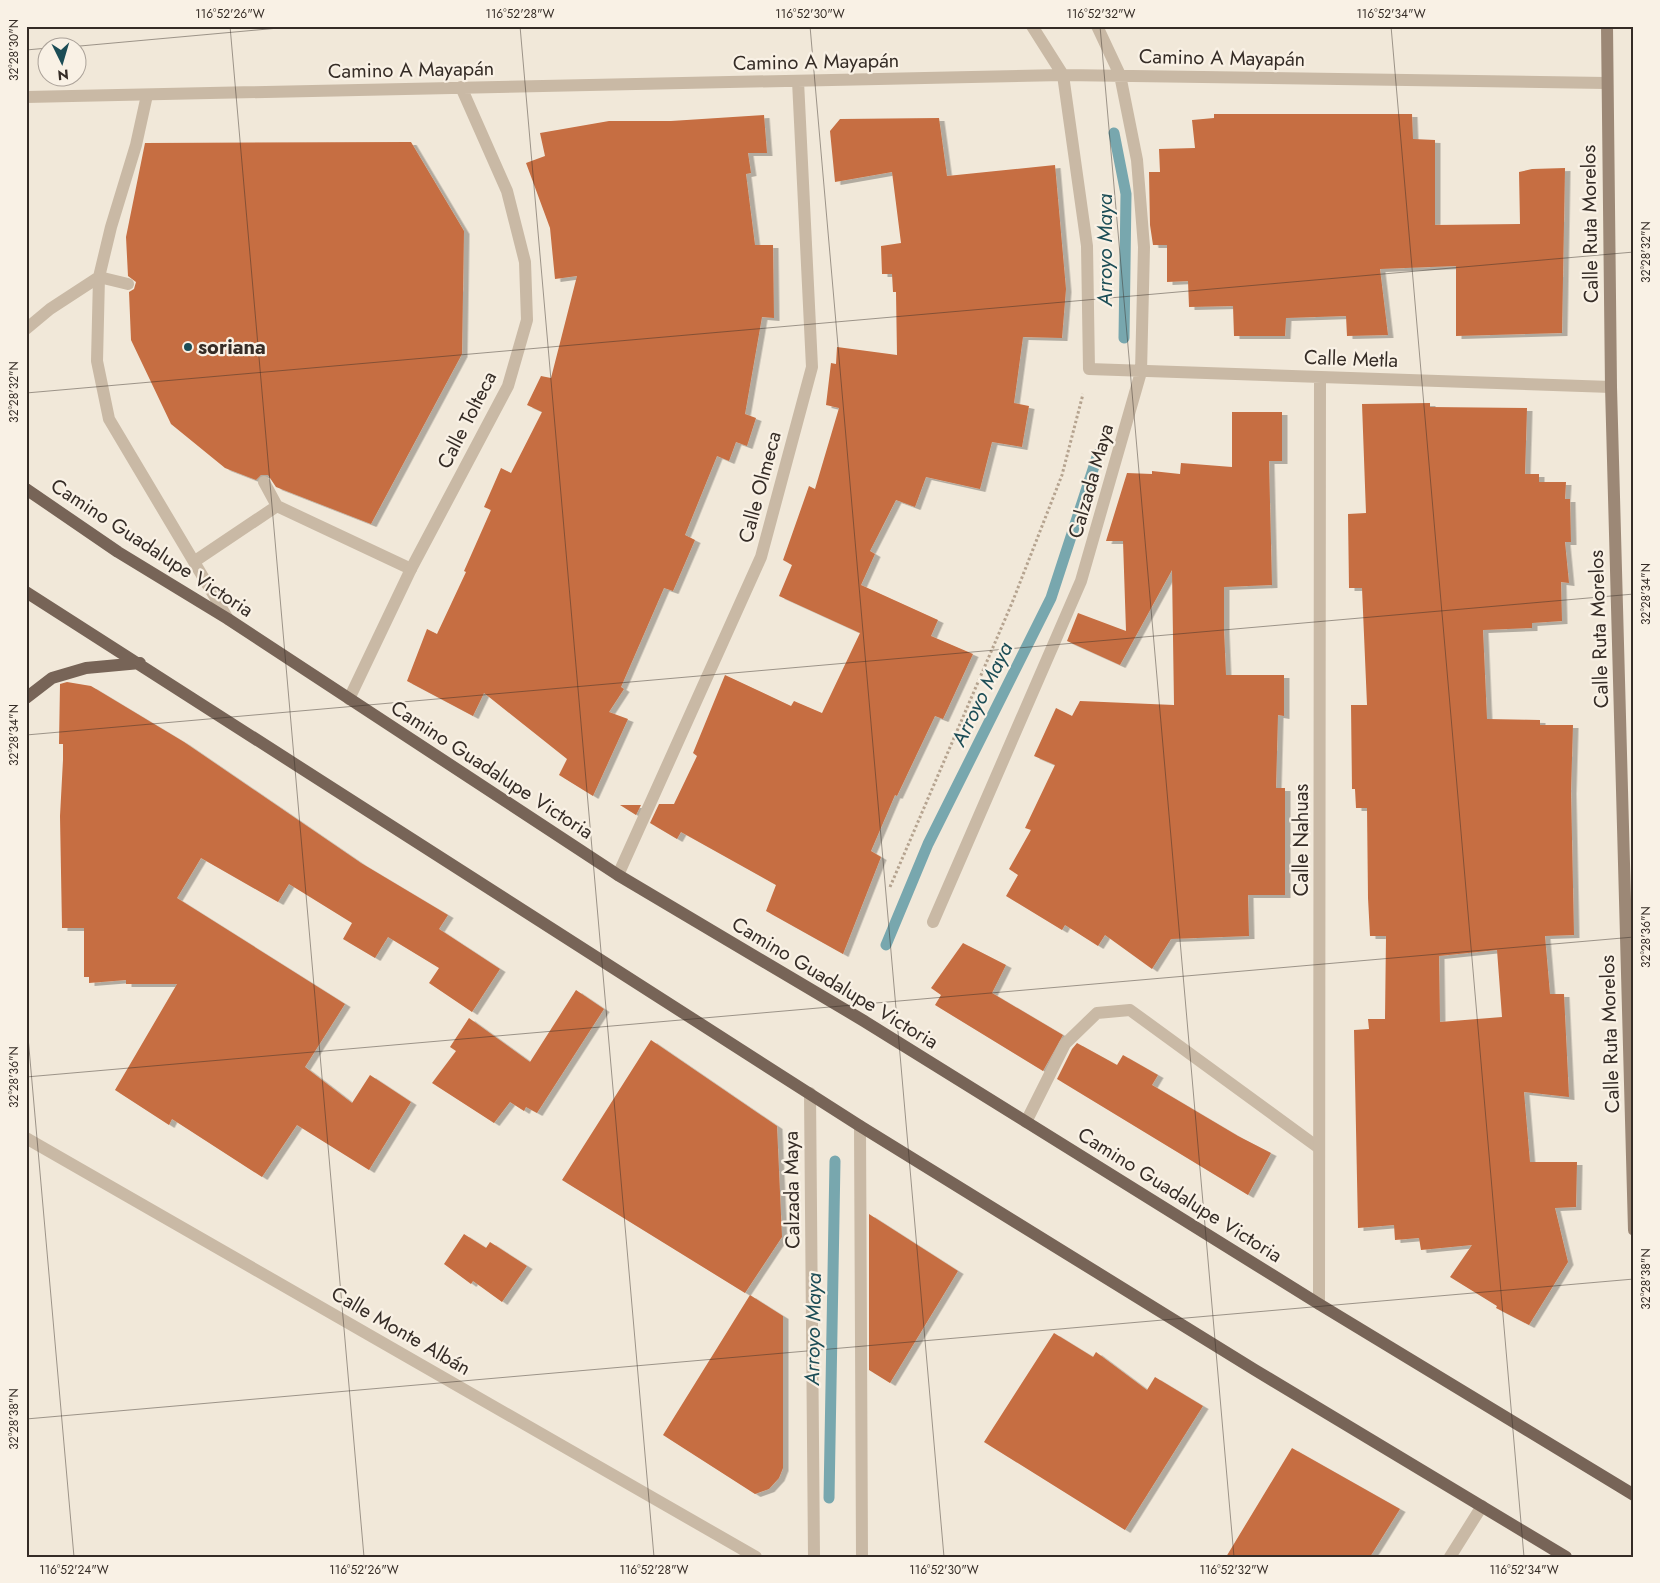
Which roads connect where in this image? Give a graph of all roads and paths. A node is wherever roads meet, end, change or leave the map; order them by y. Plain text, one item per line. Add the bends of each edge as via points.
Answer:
1 (1032, 26) edge
2 (1097, 26) edge
3 (1607, 26) edge
4 (1120, 75) junction
5 (1063, 76) junction
6 (798, 81) junction
7 (1606, 83) junction
8 (461, 88) junction
9 (147, 95) junction
10 (26, 97) edge
11 (100, 277) junction
12 (128, 284) dead end
13 (26, 329) edge
14 (1089, 369) junction
15 (1141, 372) junction
16 (1320, 377) junction
17 (1611, 387) junction
18 (264, 482) dead end
19 (26, 489) edge
20 (277, 506) junction
21 (195, 561) junction
22 (411, 569) junction
23 (26, 592) edge
24 (228, 619) junction
25 (140, 663) junction
26 (26, 698) edge
27 (349, 699) junction
28 (618, 875) junction
29 (890, 887) dead end
30 (932, 922) dead end
31 (810, 1093) junction
32 (1026, 1122) junction
33 (860, 1126) junction
34 (26, 1138) edge
35 (1319, 1148) junction
36 (1634, 1230) edge
37 (1320, 1304) junction
38 (1634, 1495) edge
39 (1482, 1506) junction
40 (756, 1557) edge
41 (814, 1557) edge
42 (862, 1557) edge
43 (1450, 1557) edge
44 (1566, 1557) edge

1 - 5 street
2 - 4 street, Calzada Maya
3 - 7 main road, Calle Ruta Morelos
4 - 5 street, Camino A Mayapán
4 - 7 street, Camino A Mayapán
4 - 15 street, Calzada Maya via 1137,160 1144,247
5 - 6 street, Camino A Mayapán
5 - 14 street via 1088,246
6 - 8 street, Camino A Mayapán
6 - 28 street, Calle Olmeca via 812,367 761,556
7 - 17 main road, Calle Ruta Morelos
8 - 9 street, Camino A Mayapán
8 - 22 street, Calle Tolteca via 507,191 525,262 527,320 508,386
9 - 10 street, Camino A Mayapán
9 - 11 street
11 - 12 street
11 - 13 street
11 - 21 street via 97,361 109,419
14 - 15 street, Calle Metla
14 - 29 path, Calzada Maya via 1062,475 1012,603
15 - 16 street, Calle Metla
15 - 30 street, Calzada Maya via 1081,581
16 - 17 street, Calle Metla
16 - 35 street, Calle Nahuas
17 - 36 main road, Calle Ruta Morelos
18 - 20 street
19 - 24 main road, Camino Guadalupe Victoria via 118,552
20 - 21 street
20 - 22 street
21 - 24 street
22 - 27 street, Calle Tolteca
23 - 25 main road
24 - 27 main road, Camino Guadalupe Victoria
25 - 26 main road via 86,668 52,678
25 - 31 main road
27 - 28 main road, Camino Guadalupe Victoria
28 - 32 main road, Camino Guadalupe Victoria via 864,1021
31 - 33 main road
31 - 41 street, Calzada Maya
32 - 35 street via 1065,1044 1097,1013 1130,1010
32 - 37 main road, Camino Guadalupe Victoria
33 - 39 main road
33 - 42 street
34 - 40 street, Calle Monte Albán
35 - 37 street, Calle Nahuas
37 - 38 main road, Camino Guadalupe Victoria
39 - 43 street
39 - 44 main road

